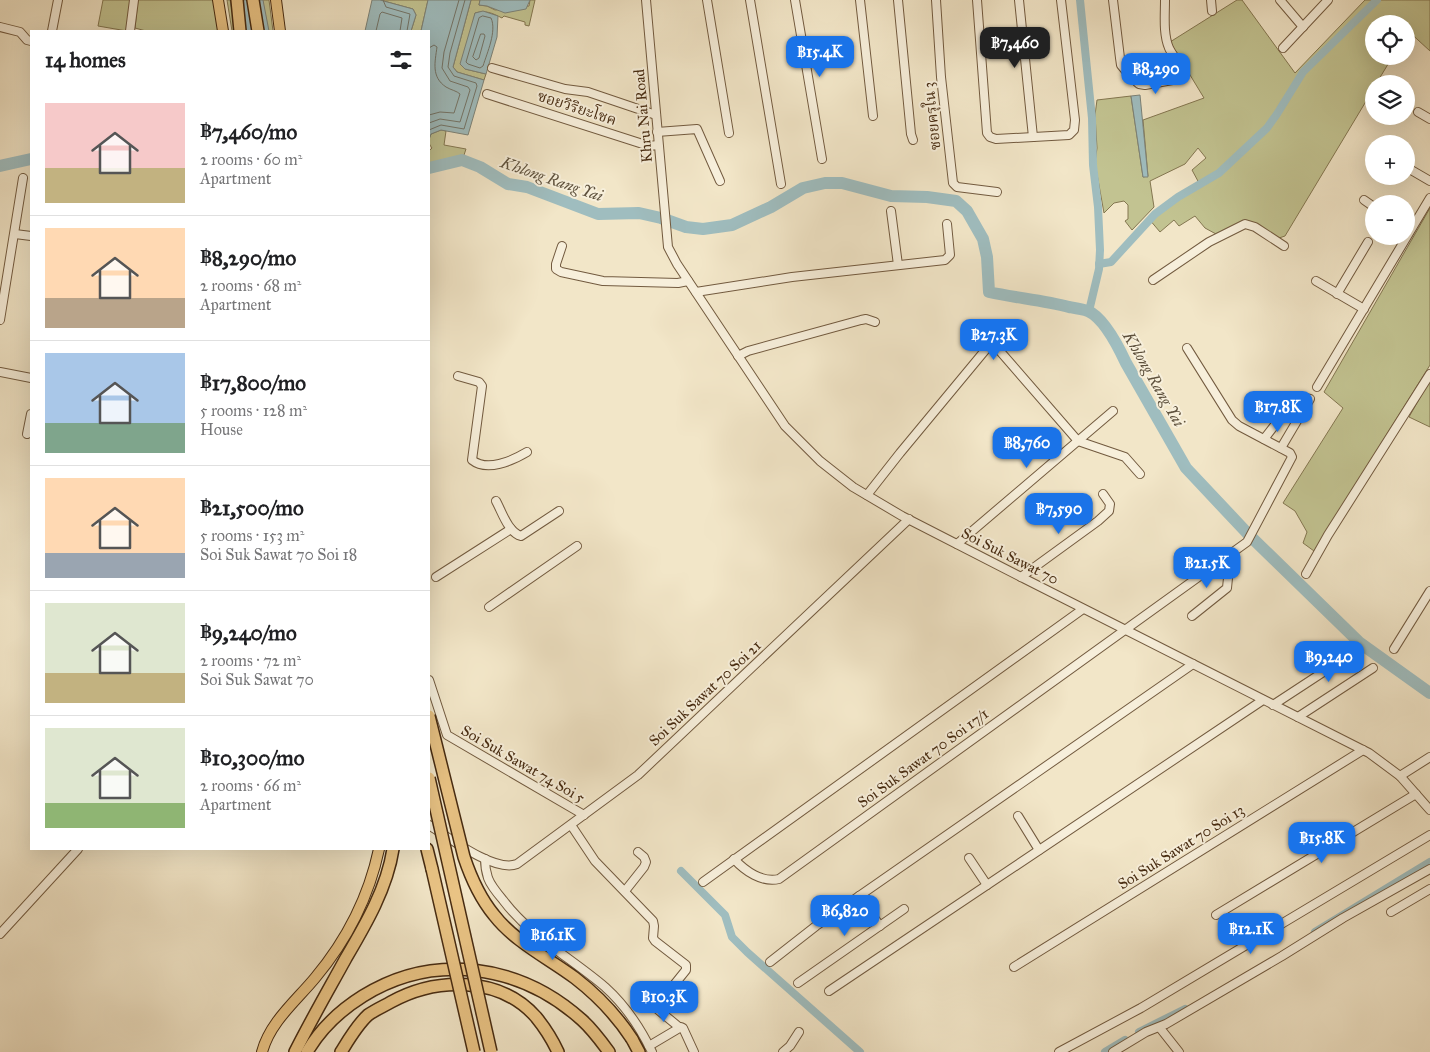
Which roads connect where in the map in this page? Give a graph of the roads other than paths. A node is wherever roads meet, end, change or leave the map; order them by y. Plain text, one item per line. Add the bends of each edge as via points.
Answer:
1 (58, 0) edge
2 (134, 0) edge
3 (218, 0) edge
4 (236, 0) edge
5 (253, 0) edge
6 (276, 0) edge
7 (646, 0) edge
8 (707, 0) edge
9 (750, 0) edge
10 (795, 0) edge
11 (860, 0) edge
12 (898, 0) edge
13 (936, 0) edge
14 (977, 0) edge
15 (1019, 0) edge
16 (1061, 0) edge
17 (1113, 0) edge
18 (1164, 0) edge
19 (1212, 0) edge
20 (1280, 0) edge
21 (1328, 0) edge
22 (1212, 11) dead end
23 (0, 27) edge
24 (1303, 27) junction
25 (52, 30) edge
26 (131, 30) edge
27 (222, 30) edge
28 (240, 30) edge
29 (258, 30) edge
30 (280, 30) edge
31 (30, 41) edge
32 (1284, 48) dead end
33 (492, 68) dead end
34 (487, 94) dead end
35 (1418, 112) dead end
36 (656, 115) junction
37 (872, 116) dead end
38 (1430, 119) edge
39 (657, 132) junction
40 (729, 133) dead end
41 (1033, 137) junction
42 (913, 140) dead end
43 (658, 146) junction
44 (822, 159) dead end
45 (1415, 172) edge
46 (23, 178) dead end
47 (720, 181) dead end
48 (1430, 181) edge
49 (781, 184) dead end
50 (997, 192) dead end
51 (1430, 198) edge
52 (892, 211) dead end
53 (1415, 220) edge
54 (947, 224) dead end
55 (667, 230) joint
56 (15, 234) junction
57 (30, 236) edge
58 (1366, 245) edge
59 (1400, 245) edge
60 (562, 246) dead end
61 (1284, 246) dead end
62 (898, 265) junction
63 (1152, 280) dead end
64 (688, 281) junction
65 (1316, 281) dead end
66 (696, 292) junction
67 (1337, 294) junction
68 (1, 306) edge
69 (1364, 310) junction
70 (0, 320) edge
71 (875, 322) dead end
72 (1187, 348) dead end
73 (738, 356) junction
74 (0, 372) edge
75 (1430, 374) edge
76 (458, 376) dead end
77 (30, 378) edge
78 (1317, 388) dead end
79 (1113, 411) dead end
80 (30, 419) edge
81 (27, 434) dead end
82 (1264, 439) junction
83 (1078, 441) junction
84 (1281, 448) junction
85 (527, 452) dead end
86 (1140, 474) dead end
87 (1103, 494) dead end
88 (867, 495) junction
89 (496, 501) dead end
90 (559, 511) dead end
91 (909, 519) junction
92 (511, 529) junction
93 (957, 544) junction
94 (577, 546) dead end
95 (1218, 563) junction
96 (1306, 574) dead end
97 (436, 577) dead end
98 (1021, 577) junction
99 (1430, 591) edge
100 (489, 607) dead end
101 (1083, 609) junction
102 (1192, 616) dead end
103 (1125, 630) junction
104 (1394, 649) dead end
105 (1193, 664) junction
106 (1330, 667) dead end
107 (1373, 668) dead end
108 (430, 683) edge
109 (1263, 700) junction
110 (1273, 704) junction
111 (1298, 717) junction
112 (430, 720) edge
113 (1363, 750) junction
114 (1430, 757) edge
115 (1400, 776) junction
116 (430, 783) edge
117 (1416, 794) junction
118 (1430, 810) edge
119 (584, 815) junction
120 (1018, 816) dead end
121 (571, 825) junction
122 (430, 826) edge
123 (1430, 835) edge
124 (77, 850) edge
125 (379, 850) edge
126 (393, 850) edge
127 (427, 850) edge
128 (1039, 850) junction
129 (638, 852) dead end
130 (970, 858) dead end
131 (485, 859) junction
132 (734, 859) junction
133 (1430, 870) edge
134 (703, 882) dead end
135 (987, 884) junction
136 (1430, 889) edge
137 (625, 891) junction
138 (859, 896) junction
139 (904, 909) dead end
140 (1391, 912) dead end
141 (1216, 915) dead end
142 (880, 926) junction
143 (0, 934) edge
144 (770, 962) dead end
145 (1014, 967) dead end
146 (798, 983) dead end
147 (829, 991) dead end
148 (679, 1027) junction
149 (1160, 1028) junction
150 (799, 1032) dead end
151 (647, 1050) edge
152 (262, 1052) edge
153 (294, 1052) edge
154 (306, 1052) edge
155 (341, 1052) edge
156 (474, 1052) edge
157 (491, 1052) edge
158 (558, 1052) edge
159 (609, 1052) edge
160 (694, 1052) edge
161 (782, 1052) edge
162 (1059, 1052) edge
163 (1112, 1052) edge
164 (1179, 1052) edge

1 - 25 street
2 - 26 street
3 - 27 main road
4 - 28 highway
5 - 29 highway
6 - 30 main road
7 - 36 street, Khru Nai Road
8 - 40 street
9 - 49 street
10 - 44 street
11 - 37 street
12 - 42 street
13 - 50 street, ซอยครุใน 3 via 953,183 957,187
14 - 41 street via 988,133 996,139
15 - 41 street
16 - 41 street via 1074,130 1068,135
17 - 18 street via 1122,65 1138,84 1145,85 1178,79 1182,75 1182,68 1167,43
19 - 22 street
20 - 24 street
21 - 24 street
23 - 31 street via 20,32
24 - 32 street
33 - 36 street via 565,89 588,92
34 - 43 street, ซอยวิริยะโชค via 649,146
35 - 38 street
36 - 39 street, Khru Nai Road
39 - 43 street, Khru Nai Road
39 - 47 street via 697,129
43 - 55 street, Khru Nai Road
45 - 48 street
46 - 56 street
51 - 53 street
52 - 62 street
54 - 62 street via 948,258
55 - 64 street, Soi Suk Sawat 70 via 668,247
56 - 57 street
56 - 68 street
58 - 67 street
59 - 69 street
60 - 64 street via 556,264 556,269 562,272 602,282
61 - 63 street via 1245,224 1210,242
62 - 66 street
64 - 66 street, Soi Suk Sawat 70
65 - 67 street
66 - 73 street, Soi Suk Sawat 70
67 - 69 street
68 - 70 street
69 - 78 street
71 - 73 street via 861,320
72 - 82 street via 1232,420
73 - 88 street, Soi Suk Sawat 70 via 784,426 820,461
74 - 77 street
75 - 96 street
76 - 85 street via 479,382 482,386 472,460 492,465
79 - 83 street
80 - 81 street
82 - 84 street
82 - 84 street via 1295,399 1310,399
83 - 86 street via 1125,457
83 - 88 street via 992,342
83 - 93 street
84 - 95 street, Soi Suk Sawat 70 Soi 17/1 via 1292,457 1253,532 1247,542
87 - 98 street via 1110,504 1109,511
88 - 91 street, Soi Suk Sawat 70
89 - 92 street
90 - 92 street via 525,534 516,534
91 - 93 street, Soi Suk Sawat 70
91 - 119 street, Soi Suk Sawat 70 Soi 21 via 638,775
92 - 97 street
93 - 98 street, Soi Suk Sawat 70
94 - 100 street
95 - 102 street via 1228,578 1227,588
95 - 103 street, Soi Suk Sawat 70 Soi 17/1
98 - 101 street, Soi Suk Sawat 70
99 - 104 street
101 - 103 street, Soi Suk Sawat 70
101 - 132 street
103 - 105 street, Soi Suk Sawat 70
103 - 132 street, Soi Suk Sawat 70 Soi 17/1 via 779,879 752,874
105 - 109 street, Soi Suk Sawat 70
105 - 138 street
106 - 110 street
107 - 111 street
108 - 119 street, Soi Suk Sawat 74 Soi 5 via 447,735
109 - 110 street, Soi Suk Sawat 70
109 - 128 street
110 - 111 street, Soi Suk Sawat 70
111 - 113 street, Soi Suk Sawat 70
112 - 151 highway, bridge via 464,858 482,897 507,929 577,979 621,1023 632,1039
113 - 115 street, Soi Suk Sawat 70
113 - 145 street, Soi Suk Sawat 70 Soi 13
114 - 115 street
115 - 117 street, Soi Suk Sawat 70
116 - 157 highway, bridge
117 - 118 street, Soi Suk Sawat 70
117 - 141 street
119 - 121 street, Soi Suk Sawat 70 Soi 21
120 - 128 street
121 - 131 street, Soi Suk Sawat 70 Soi 21 via 517,864 505,866
121 - 137 street via 595,862
122 - 131 street
123 - 162 street via 1141,1008
124 - 143 street
125 - 152 main road via 359,909 338,948 286,1010
126 - 153 highway via 381,890 367,921
127 - 156 highway, bridge
128 - 135 street
129 - 137 street via 646,862
130 - 135 street
131 - 151 street via 487,876 514,914 605,987 627,1010
132 - 134 street
133 - 149 street via 1343,918
135 - 147 street
136 - 140 street
137 - 148 street via 653,921 655,941 686,965 686,970 657,1006
138 - 142 street
138 - 144 street
139 - 142 street
142 - 146 street
148 - 151 street
148 - 160 street via 683,1028
149 - 163 street via 1146,1032
149 - 164 street
150 - 161 street
154 - 159 highway via 341,1010 373,990 401,978 460,968 504,976 556,1000 582,1020
155 - 158 highway via 369,1015 400,997 440,985 464,984 491,989 514,999 535,1016

